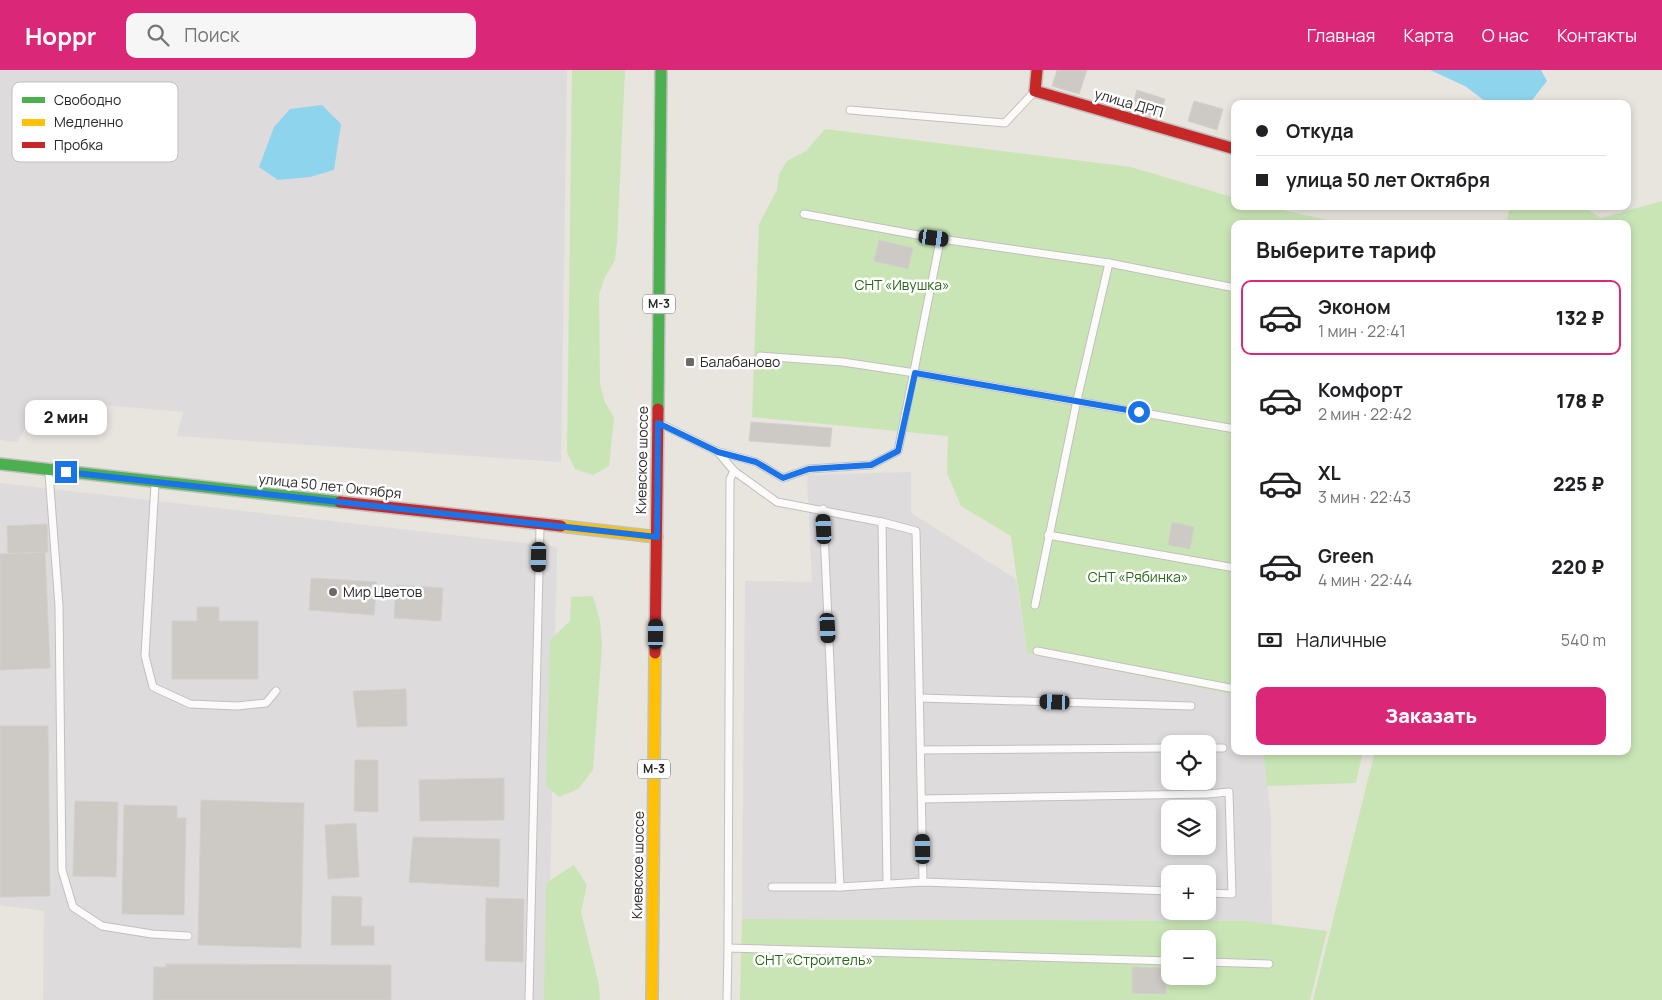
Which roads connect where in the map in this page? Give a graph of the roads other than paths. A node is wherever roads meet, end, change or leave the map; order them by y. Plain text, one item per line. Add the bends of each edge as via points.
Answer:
1 (661, 70) edge
2 (1037, 70) edge
3 (1035, 91) junction
4 (850, 110) dead end
5 (1231, 148) edge
6 (804, 214) dead end
7 (934, 238) junction
8 (1109, 263) junction
9 (1231, 287) edge
10 (760, 356) dead end
11 (915, 373) junction
12 (1077, 400) junction
13 (658, 423) junction
14 (1231, 428) edge
15 (718, 452) junction
16 (0, 464) edge
17 (48, 470) junction
18 (734, 471) junction
19 (155, 482) junction
20 (823, 509) junction
21 (882, 522) junction
22 (540, 524) junction
23 (1048, 535) junction
24 (657, 537) junction
25 (1231, 567) edge
26 (1035, 605) dead end
27 (1037, 651) dead end
28 (1231, 688) edge
29 (276, 691) dead end
30 (920, 698) junction
31 (1191, 706) dead end
32 (1161, 748) edge
33 (1216, 748) edge
34 (1223, 748) dead end
35 (921, 750) junction
36 (922, 799) junction
37 (924, 882) junction
38 (888, 883) junction
39 (772, 887) dead end
40 (840, 887) junction
41 (1161, 891) edge
42 (1216, 893) edge
43 (188, 936) dead end
44 (728, 948) junction
45 (1161, 961) edge
46 (1216, 962) edge
47 (1268, 964) dead end
48 (529, 1000) edge
49 (652, 1000) edge
50 (727, 1000) edge

1 - 13 main road, Киевское шоссе / М-3
2 - 3 main road
3 - 4 lane via 1005,123
3 - 5 main road, улица ДРП
6 - 7 lane
7 - 8 lane
7 - 11 lane via 939,246
8 - 9 lane
8 - 12 lane
10 - 11 lane via 843,362
11 - 12 lane
11 - 15 lane via 898,451 871,465 809,469 783,478 756,462
12 - 14 lane
12 - 23 lane
13 - 15 lane
13 - 24 main road, Киевское шоссе / М-3
15 - 18 lane
16 - 17 main road, улица 50 лет Октября
17 - 19 main road, улица 50 лет Октября
17 - 43 lane via 59,606 62,870 73,907 102,926
18 - 20 lane via 777,502
18 - 44 lane via 730,479
19 - 22 main road, улица 50 лет Октября
19 - 29 lane via 145,656 153,687 190,704 237,706 266,703
20 - 21 lane
20 - 40 lane
21 - 30 lane via 916,531
21 - 38 lane
22 - 24 main road, улица 50 лет Октября
22 - 48 lane
23 - 25 lane
23 - 26 lane
24 - 49 main road, Киевское шоссе / М-3
27 - 28 lane
30 - 31 lane
30 - 35 lane
32 - 35 lane
33 - 34 lane
35 - 36 lane
36 - 37 lane
36 - 42 lane via 1229,792 1232,894
37 - 38 lane
37 - 41 lane
38 - 40 lane
39 - 40 lane
44 - 45 lane
44 - 50 lane
46 - 47 lane

